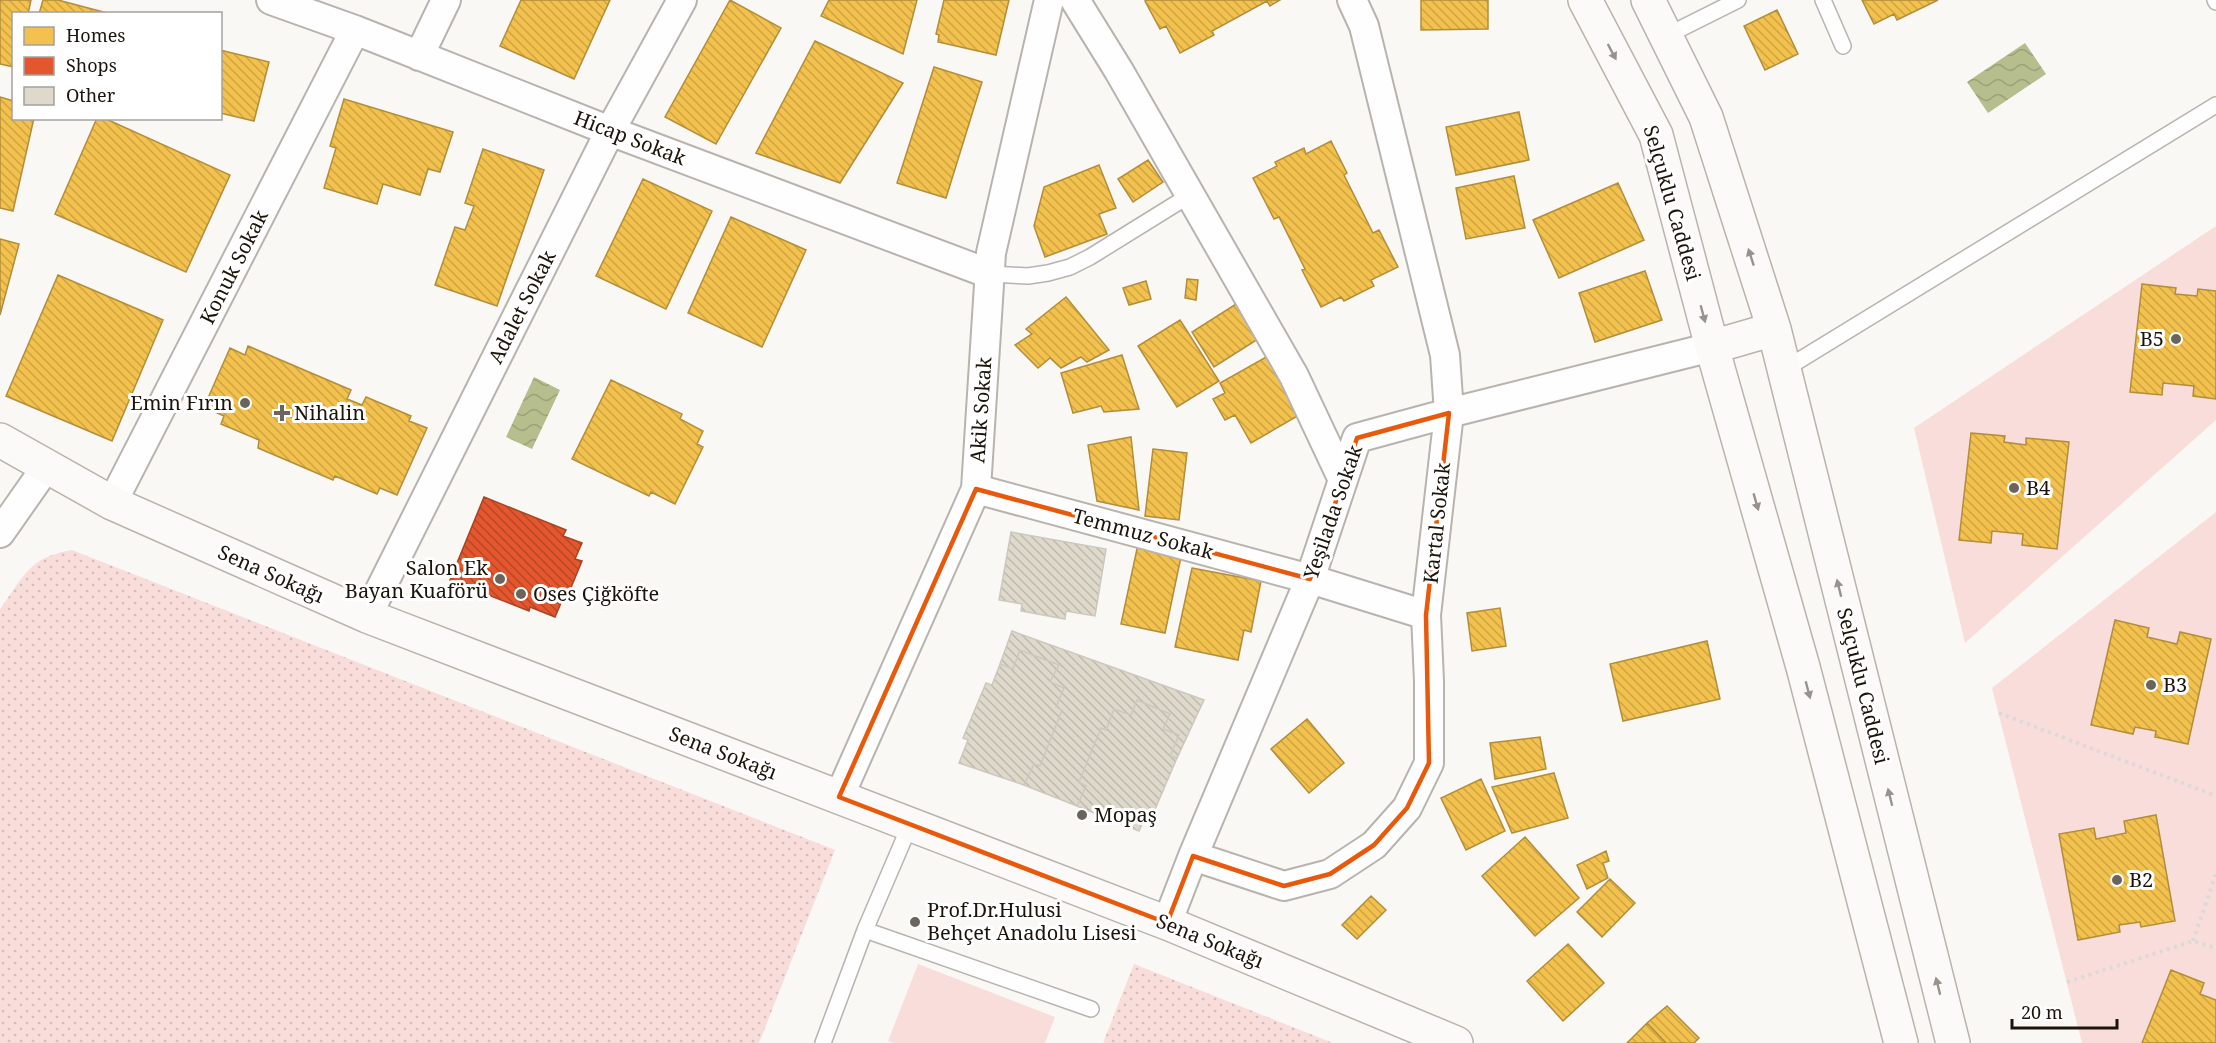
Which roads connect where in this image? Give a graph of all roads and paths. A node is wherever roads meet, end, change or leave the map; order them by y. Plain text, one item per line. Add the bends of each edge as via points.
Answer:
1 (446, 0) edge
2 (682, 0) edge
3 (1049, 0) edge
4 (1075, 0) edge
5 (1352, 0) edge
6 (1585, 0) edge
7 (1648, 0) edge
8 (1738, 0) edge
9 (1823, 0) edge
10 (283, 2) edge
11 (355, 30) junction
12 (1666, 36) junction
13 (1843, 46) dead end
14 (419, 56) junction
15 (2216, 105) edge
16 (610, 131) junction
17 (1190, 195) junction
18 (990, 274) junction
19 (1774, 329) junction
20 (1712, 347) junction
21 (1785, 369) junction
22 (1449, 412) junction
23 (0, 440) edge
24 (46, 466) junction
25 (1343, 480) junction
26 (976, 489) junction
27 (112, 503) junction
28 (0, 533) edge
29 (1310, 579) junction
30 (1426, 615) junction
31 (367, 616) junction
32 (1999, 713) dead end
33 (2216, 796) edge
34 (839, 797) junction
35 (910, 825) junction
36 (1193, 856) junction
37 (2216, 874) edge
38 (1167, 923) junction
39 (865, 930) junction
40 (2193, 941) junction
41 (2216, 948) edge
42 (2067, 982) dead end
43 (1091, 1009) dead end
44 (824, 1043) edge
45 (1456, 1043) edge
46 (1901, 1043) edge
47 (1953, 1043) edge

1 - 14 street
2 - 16 street, Adalet Sokak
3 - 18 street, Akik Sokak via 991,253
4 - 17 street
5 - 22 street, Kartal Sokak via 1365,27 1445,355
6 -> 20 street, Selçuklu Caddesi via 1656,135
7 - 12 street, Selçuklu Caddesi
8 - 12 lane
9 - 13 lane
10 - 11 street, Hicap Sokak
11 - 14 street, Hicap Sokak
11 - 27 street, Konuk Sokak
19 -> 12 street, Selçuklu Caddesi via 1706,117
14 - 16 street, Hicap Sokak
15 - 21 lane
16 - 18 street, Hicap Sokak
16 - 31 street, Adalet Sokak
17 - 18 lane via 1070,267 1028,276
17 - 25 street via 1294,376
18 - 26 street, Akik Sokak
19 - 20 street
19 - 21 street, Selçuklu Caddesi
20 - 22 street, Yeşilada Sokak
20 -> 46 street, Selçuklu Caddesi via 1803,668
47 -> 21 street, Selçuklu Caddesi
22 - 25 street, Yeşilada Sokak via 1357,438
22 - 30 street, Kartal Sokak
23 - 24 street, Sena Sokağı
24 - 27 street, Sena Sokağı
24 - 28 street
25 - 29 street, Yeşilada Sokak
26 - 29 street, Temmuz Sokak
26 - 34 street, Akik Sokak
27 - 31 street, Sena Sokağı
29 - 30 street, Temmuz Sokak
29 - 36 street, Yeşilada Sokak
30 - 36 street, Kartal Sokak via 1429,763 1407,808 1374,844 1330,874 1284,886
31 - 34 street, Sena Sokağı
32 - 33 path
34 - 35 street, Sena Sokağı
35 - 38 street, Sena Sokağı
35 - 39 lane
36 - 38 street, Yeşilada Sokak
37 - 40 path
38 - 45 street, Sena Sokağı
39 - 43 lane
39 - 44 lane
40 - 41 path
40 - 42 path

